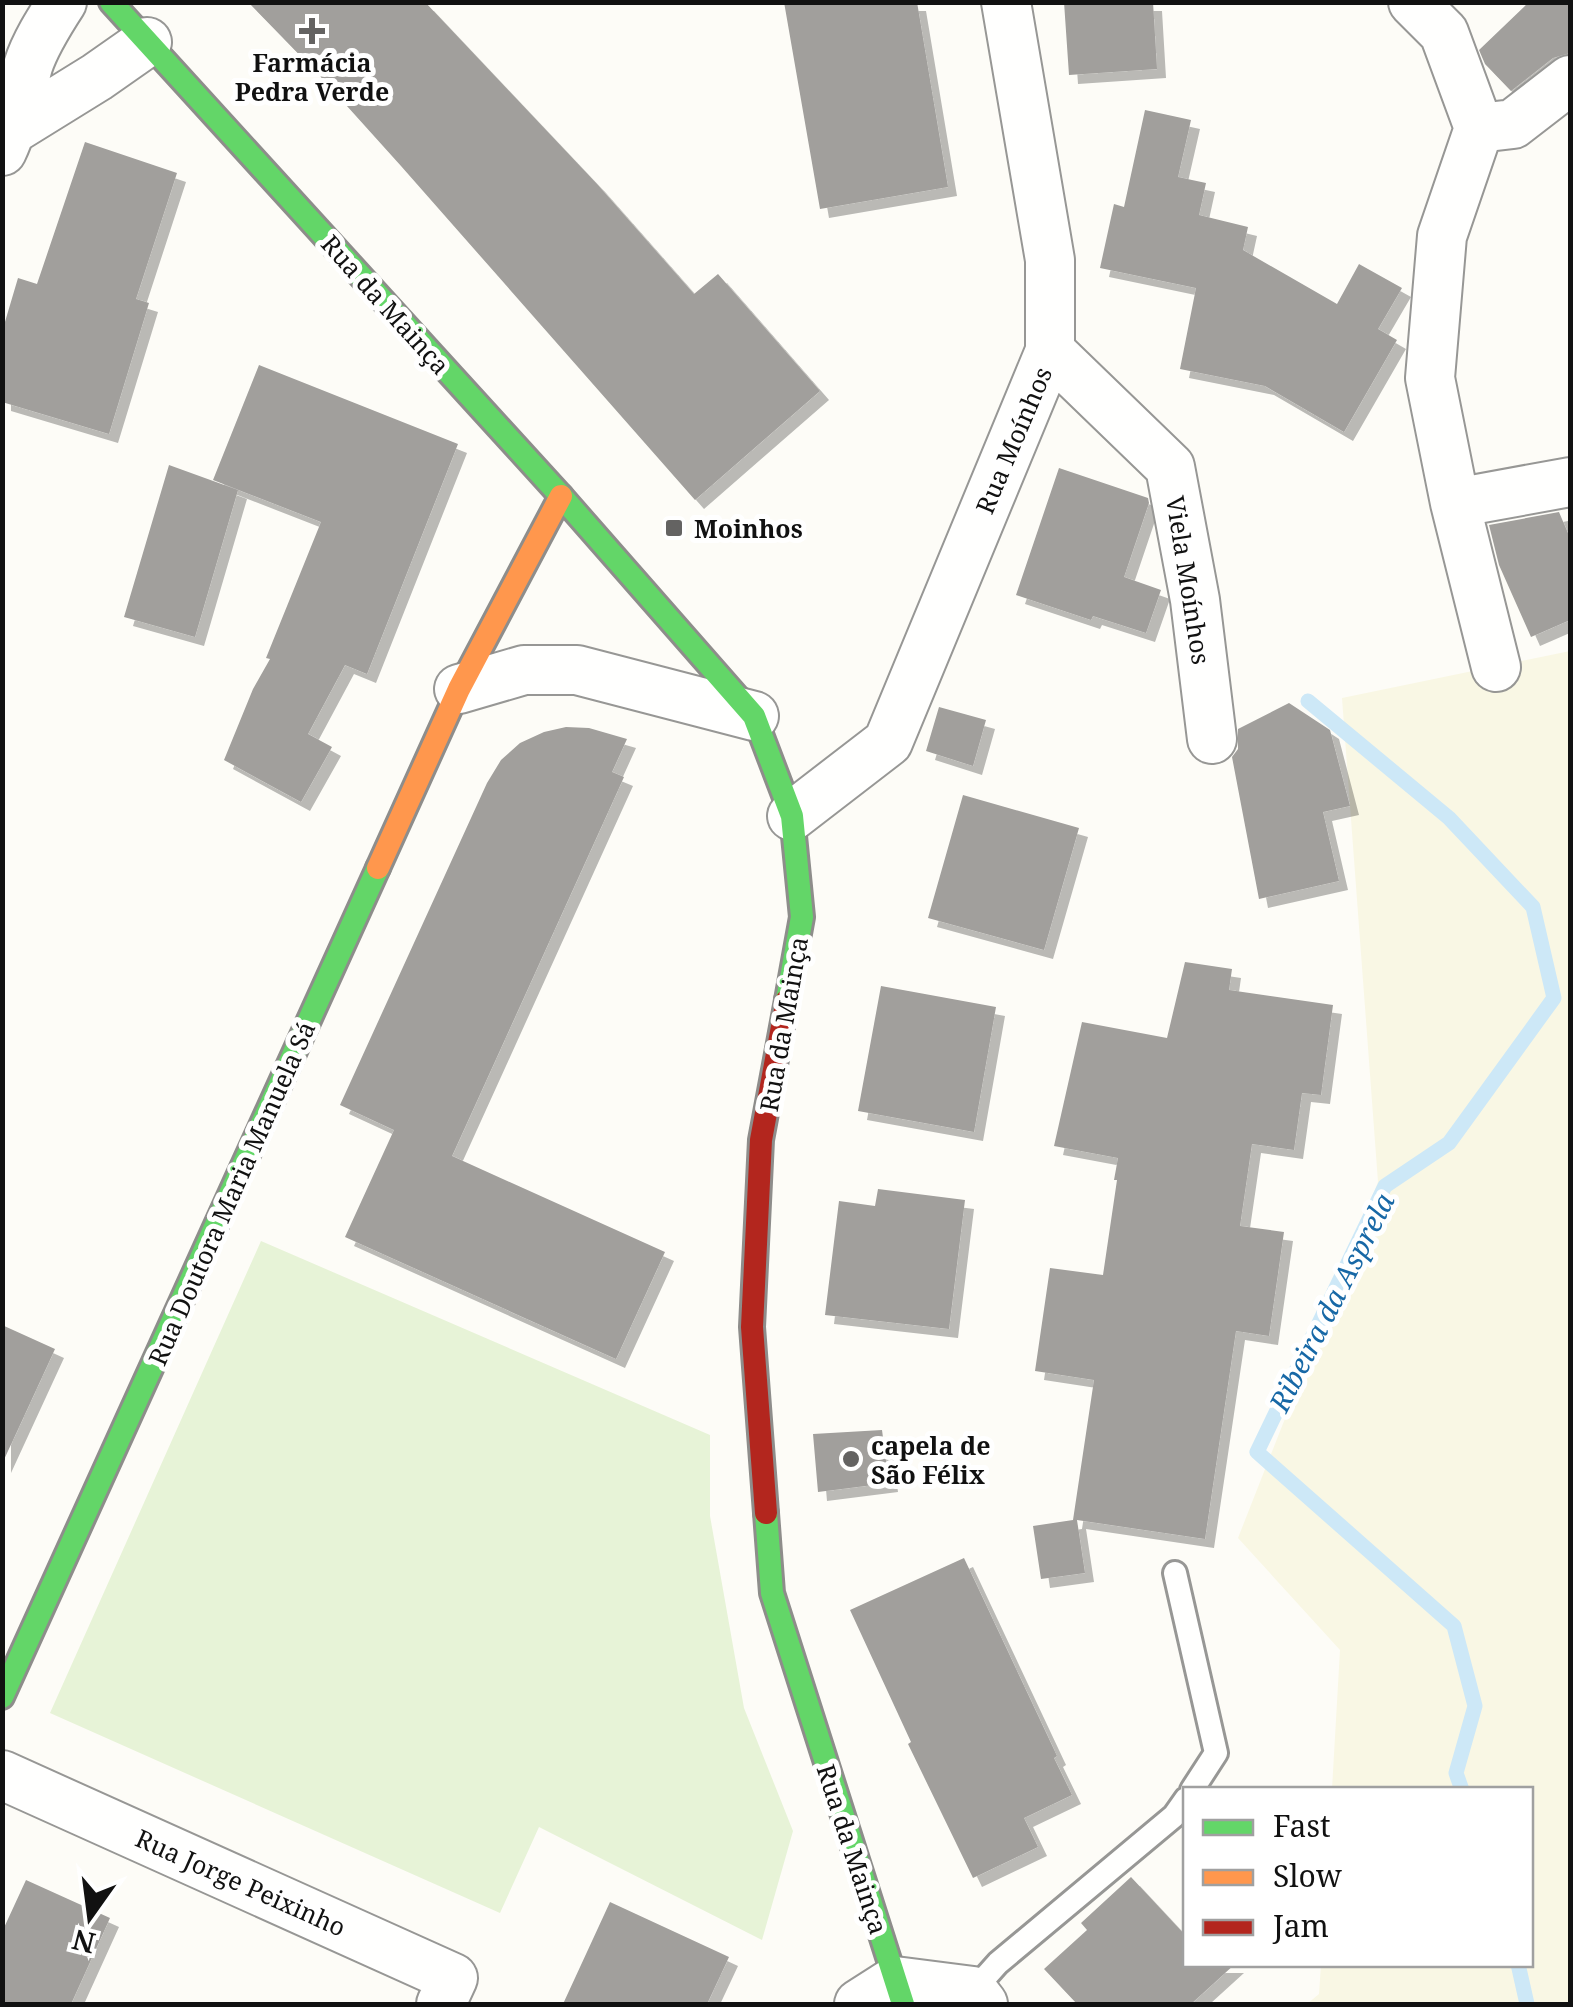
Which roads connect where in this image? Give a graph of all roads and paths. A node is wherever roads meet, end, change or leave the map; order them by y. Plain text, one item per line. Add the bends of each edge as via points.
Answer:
1 (62, 2) edge
2 (110, 2) edge
3 (1006, 2) edge
4 (1413, 2) edge
5 (147, 42) junction
6 (1570, 80) edge
7 (1479, 128) junction
8 (8, 140) edge
9 (1050, 351) junction
10 (1570, 482) edge
11 (561, 496) junction
12 (1455, 503) junction
13 (1496, 667) dead end
14 (459, 688) junction
15 (754, 716) junction
16 (1212, 740) dead end
17 (792, 816) junction
18 (1175, 1573) dead end
19 (2, 1698) edge
20 (2, 1775) edge
21 (1194, 1787) edge
22 (1183, 1803) edge
23 (886, 1997) edge
24 (978, 1998) edge
25 (441, 2004) edge

1 - 8 street via 29,62
2 - 5 street, Rua da Mainça
3 - 9 street, Rua Moínhos via 1050,260
4 - 7 street via 1444,33
5 - 8 street
5 - 11 street, Rua da Mainça
6 - 7 street via 1512,124
7 - 12 street via 1442,236 1430,378
9 - 16 street, Viela Moínhos via 1170,467
9 - 17 street, Rua Moínhos via 888,742
10 - 12 street
11 - 14 street, Rua Doutora Maria Manuela Sá
11 - 15 street, Rua da Mainça
12 - 13 street
14 - 15 street via 524,670 577,670
14 - 19 street, Rua Doutora Maria Manuela Sá
15 - 17 street, Rua da Mainça
17 - 23 street, Rua da Mainça via 802,917 761,1140 752,1327 772,1593
18 - 21 lane via 1216,1753
20 - 25 street, Rua Jorge Peixinho via 453,1978
22 - 24 lane via 998,1964
23 - 24 street, Rua da Mainça

